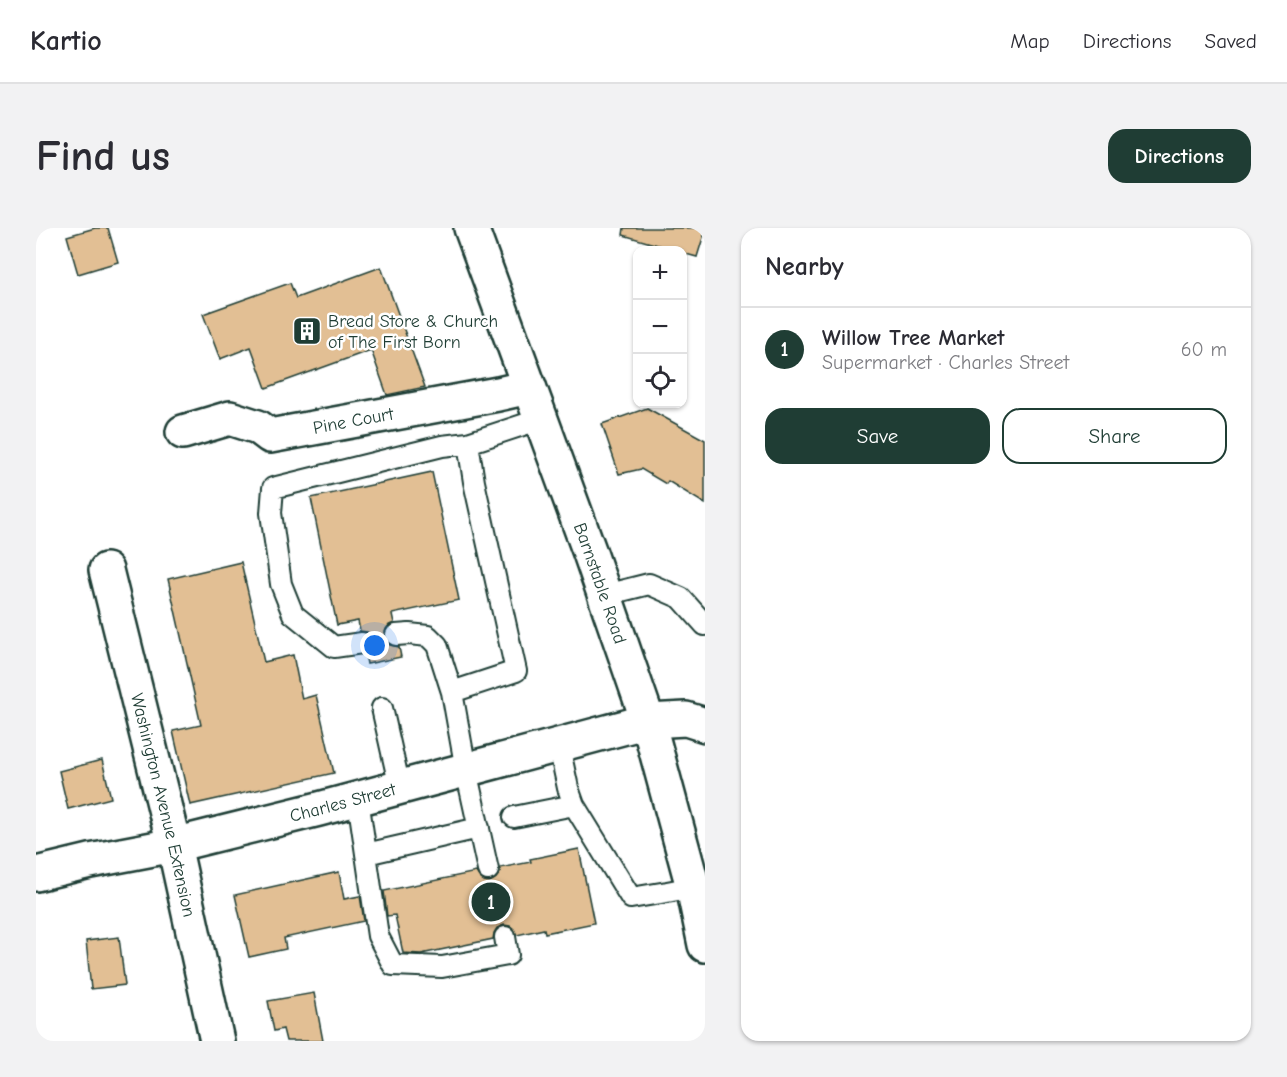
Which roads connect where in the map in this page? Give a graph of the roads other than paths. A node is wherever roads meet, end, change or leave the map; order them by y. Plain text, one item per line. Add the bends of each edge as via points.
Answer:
1 (471, 228) edge
2 (529, 387) junction
3 (541, 419) junction
4 (183, 432) dead end
5 (468, 442) junction
6 (106, 570) dead end
7 (605, 595) junction
8 (705, 625) edge
9 (396, 635) dead end
10 (362, 643) dead end
11 (452, 692) junction
12 (382, 708) dead end
13 (648, 721) junction
14 (705, 725) edge
15 (560, 746) junction
16 (466, 770) junction
17 (400, 788) junction
18 (358, 799) junction
19 (574, 805) junction
20 (514, 817) dead end
21 (479, 828) junction
22 (174, 845) junction
23 (366, 854) junction
24 (488, 870) dead end
25 (36, 874) edge
26 (693, 886) junction
27 (505, 937) dead end
28 (705, 945) edge
29 (217, 1041) edge

1 - 2 street, Barnstable Road
2 - 3 street, Barnstable Road
2 - 4 street, Pine Court via 270,436 230,418
3 - 5 lane
3 - 7 street, Barnstable Road
5 - 10 lane via 273,488 271,513 280,584 293,614 334,647
5 - 11 lane via 516,671
6 - 22 street, Washington Avenue Extension
7 - 8 lane via 649,584 681,598
7 - 13 street, Barnstable Road
9 - 11 lane via 428,636 437,645
11 - 16 lane
12 - 17 lane
13 - 14 street, Charles Street via 686,719
13 - 15 street, Charles Street
13 - 26 street, Barnstable Road
15 - 16 street, Charles Street
15 - 19 lane
16 - 17 street, Charles Street
16 - 21 lane
17 - 18 street, Charles Street
18 - 22 street, Charles Street
18 - 23 lane
19 - 20 lane
19 - 26 lane via 631,898
21 - 23 lane
21 - 24 lane
22 - 25 street, Charles Street
22 - 29 street, Washington Avenue Extension
23 - 27 lane via 378,936 393,965 442,967 508,955
26 - 28 street, Barnstable Road

